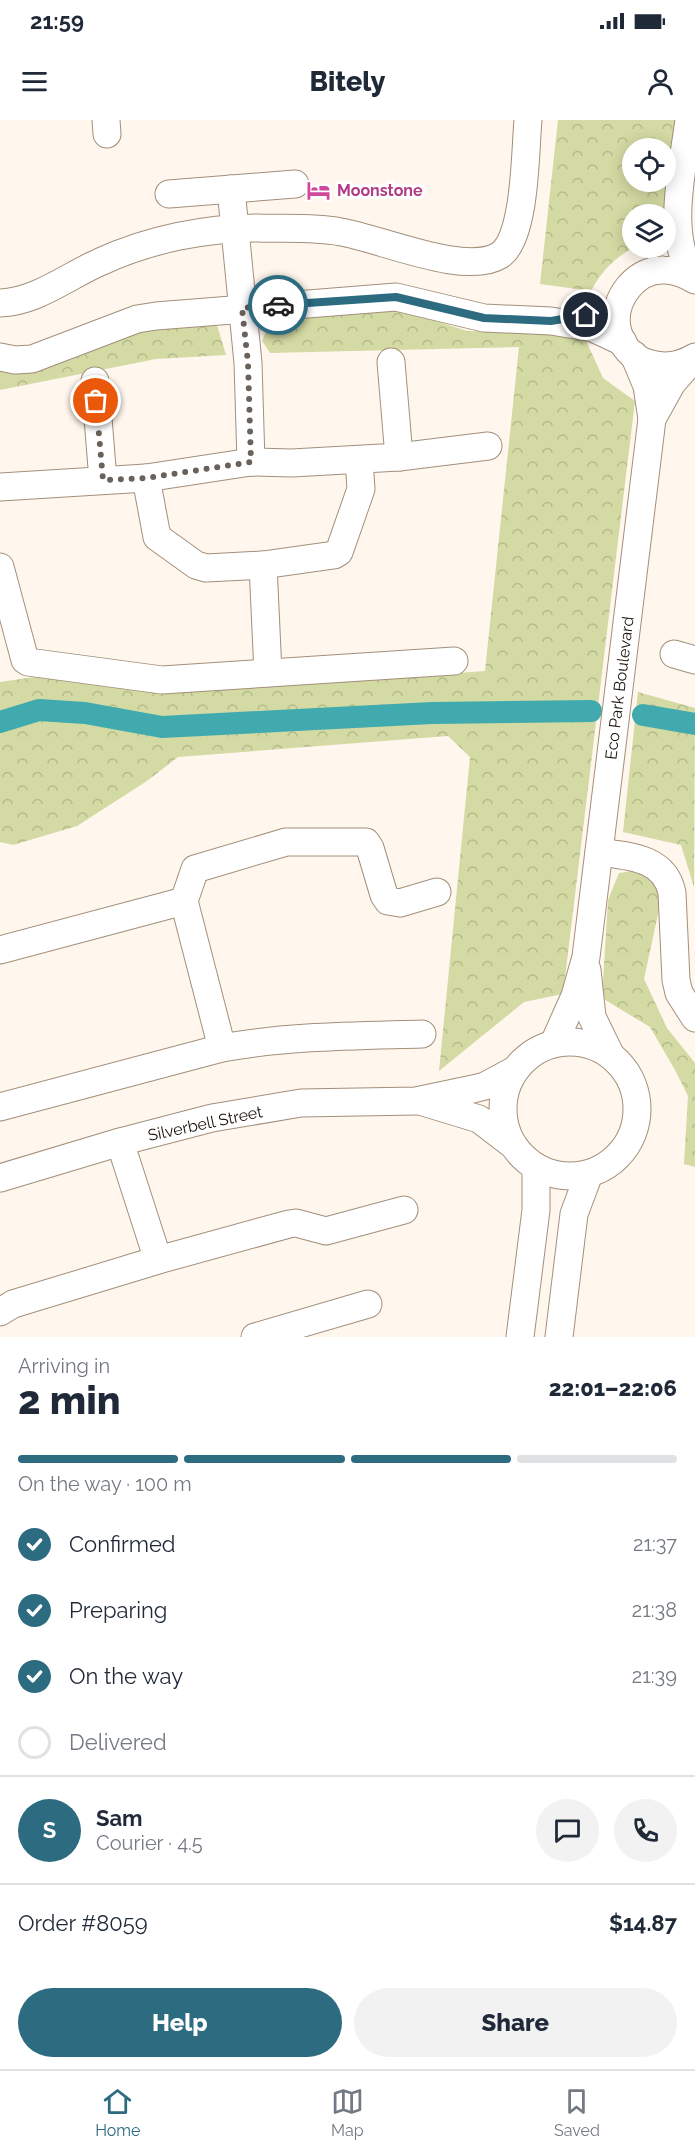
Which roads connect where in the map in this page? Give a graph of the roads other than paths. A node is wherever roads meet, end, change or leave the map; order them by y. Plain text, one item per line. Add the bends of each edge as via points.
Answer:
1 (528, 120) edge
2 (689, 120) edge
3 (295, 184) dead end
4 (231, 189) junction
5 (169, 194) dead end
6 (675, 204) edge
7 (234, 228) junction
8 (676, 246) edge
9 (659, 258) edge
10 (645, 274) junction
11 (695, 279) edge
12 (621, 298) junction
13 (0, 303) edge
14 (242, 308) junction
15 (551, 321) junction
16 (628, 349) junction
17 (0, 357) edge
18 (694, 358) edge
19 (391, 362) dead end
20 (95, 381) dead end
21 (652, 419) junction
22 (488, 446) dead end
23 (399, 457) junction
24 (359, 460) junction
25 (251, 462) junction
26 (146, 478) junction
27 (103, 480) junction
28 (0, 487) edge
29 (263, 565) junction
30 (0, 567) edge
31 (454, 661) dead end
32 (268, 673) junction
33 (599, 852) junction
34 (437, 892) dead end
35 (184, 901) junction
36 (0, 950) edge
37 (586, 957) junction
38 (695, 1018) edge
39 (422, 1034) dead end
40 (554, 1043) junction
41 (222, 1048) junction
42 (610, 1054) junction
43 (515, 1070) junction
44 (416, 1101) junction
45 (0, 1107) edge
46 (120, 1142) junction
47 (513, 1145) junction
48 (536, 1167) junction
49 (589, 1174) junction
50 (0, 1178) edge
51 (404, 1210) dead end
52 (158, 1260) junction
53 (368, 1304) dead end
54 (0, 1312) edge
55 (255, 1337) edge
56 (520, 1337) edge
57 (559, 1337) edge

1 - 7 street via 520,209 513,238 506,249 484,261 423,255 341,231
2 - 6 street
3 - 4 street
4 - 5 street
4 - 7 street
7 - 13 street via 144,245 101,261 45,291
7 - 14 street
8 - 11 street
9 - 10 street
10 - 11 street via 662,270
10 - 12 street
12 - 15 street via 603,310
12 - 16 street, Eco Park Boulevard via 618,328
14 - 15 street via 396,297 484,318
14 - 17 street via 137,319 32,358
14 - 25 street
15 - 16 street via 593,328
16 - 18 street via 648,364 663,367
16 - 21 street, Eco Park Boulevard via 647,386
18 - 21 street, Eco Park Boulevard via 672,383
19 - 23 street
20 - 27 street
21 - 33 street, Eco Park Boulevard
22 - 23 street
23 - 24 street
24 - 25 street
24 - 29 street via 361,491 339,552
25 - 26 street
26 - 27 street
26 - 29 street via 157,537 206,568
27 - 28 street
29 - 32 street
30 - 32 street via 28,662 162,680
31 - 32 street
33 - 37 street, Eco Park Boulevard
33 - 38 street via 639,858 662,871 669,880 676,980 679,993
34 - 35 street via 400,903 388,901 366,843 286,842 201,866 192,875
35 - 36 street
35 - 41 street
37 - 40 street, Eco Park Boulevard via 575,996
37 - 42 street, Eco Park Boulevard via 592,1017
39 - 41 street via 284,1039
40 - 42 street via 592,1045
40 - 43 street via 532,1053
41 - 45 street
42 - 49 street via 625,1069 635,1088 638,1109 634,1131 624,1150 609,1164
43 - 44 street, Silverbell Street via 485,1086
43 - 47 street via 502,1107
44 - 46 street, Silverbell Street via 301,1103 212,1118
44 - 47 street, Silverbell Street via 479,1119
46 - 50 street, Silverbell Street
46 - 52 street
47 - 48 street
48 - 49 street via 562,1175
48 - 56 street via 536,1210
49 - 57 street via 574,1214
51 - 52 street via 326,1231 289,1224
52 - 54 street via 13,1304
53 - 55 street

